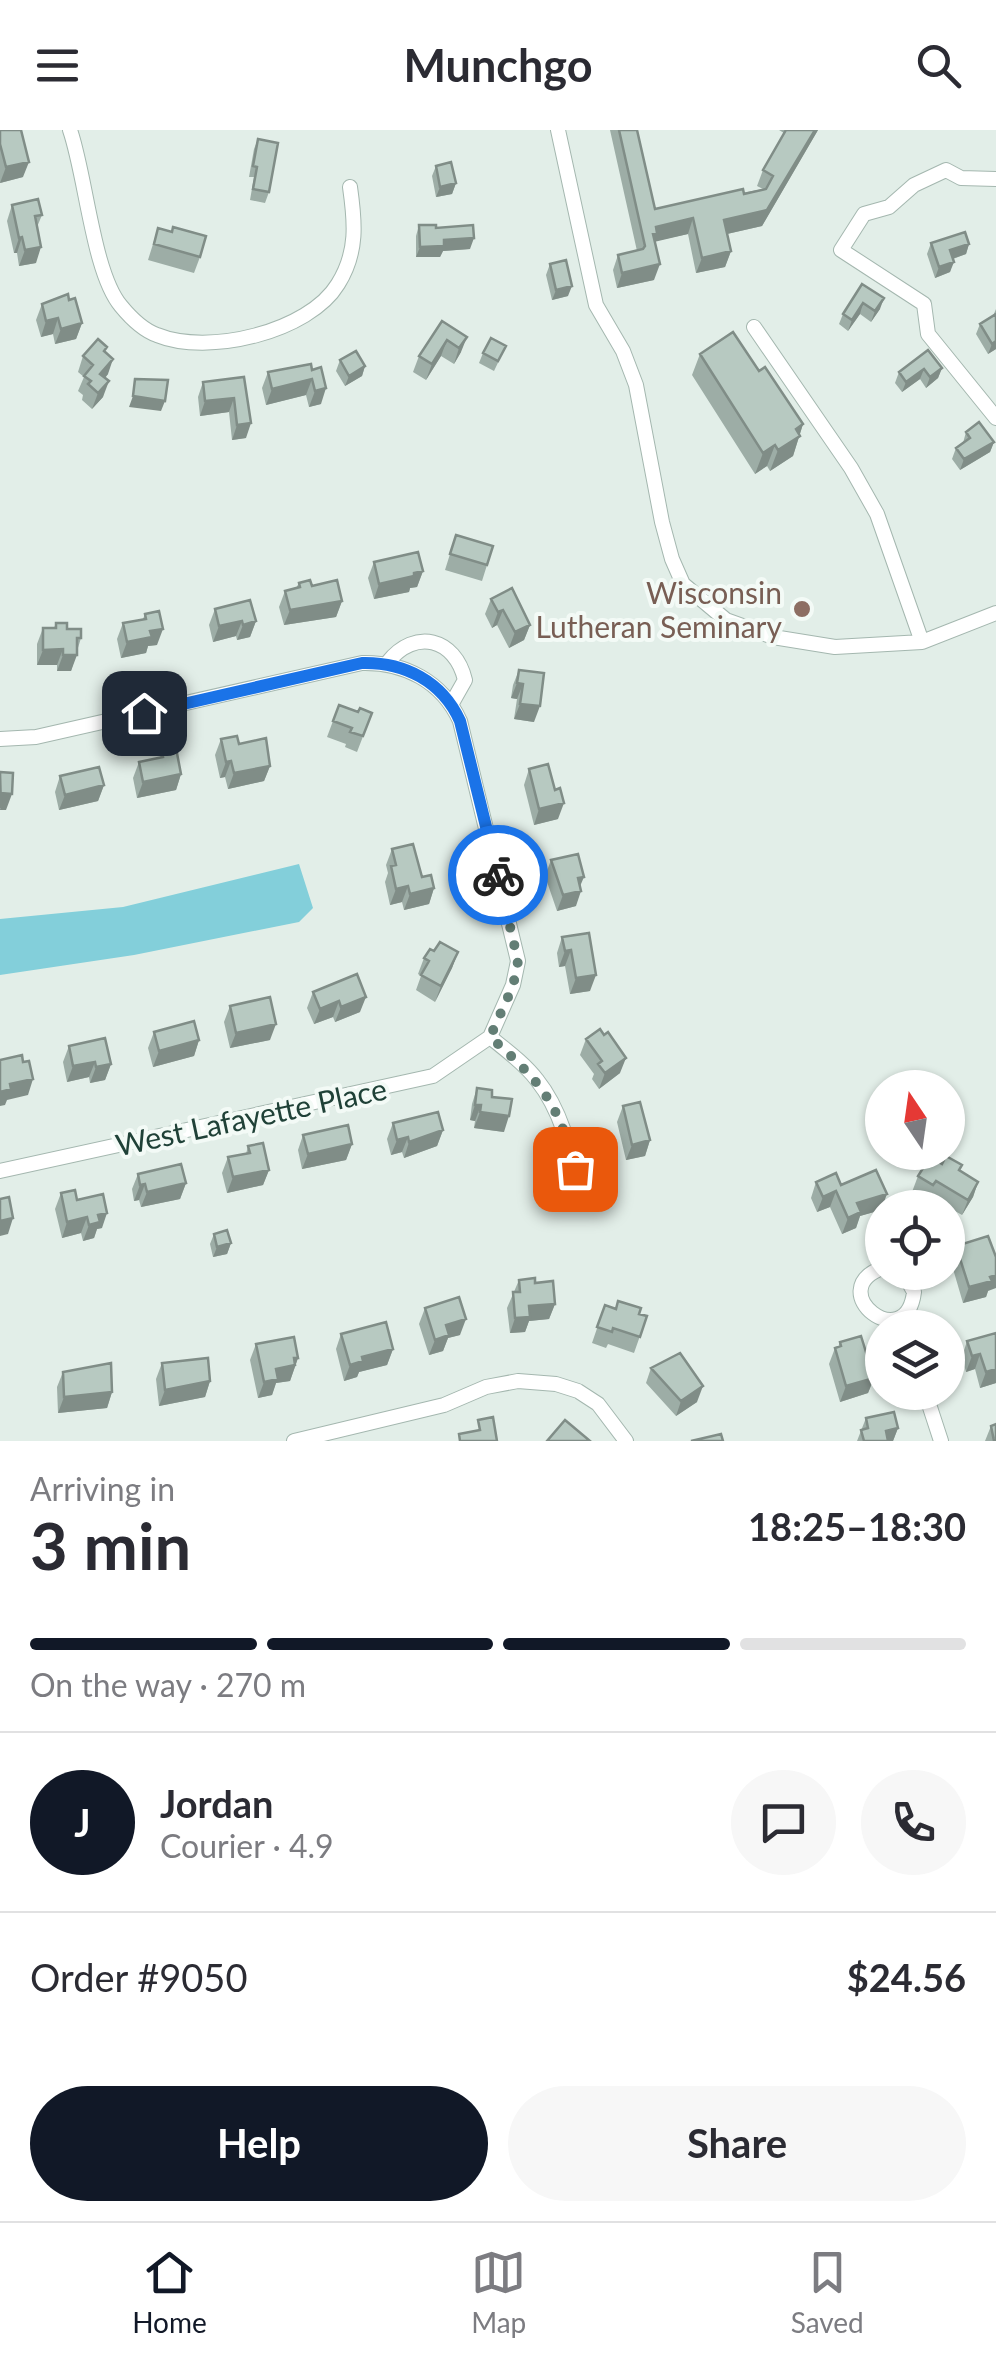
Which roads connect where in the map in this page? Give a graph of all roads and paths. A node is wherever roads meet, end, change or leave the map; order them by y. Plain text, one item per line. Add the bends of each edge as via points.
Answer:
1 (70, 130) edge
2 (558, 130) edge
3 (996, 179) edge
4 (350, 187) dead end
5 (754, 327) dead end
6 (996, 418) edge
7 (996, 613) edge
8 (922, 642) junction
9 (388, 662) junction
10 (452, 703) junction
11 (0, 738) edge
12 (490, 1037) junction
13 (0, 1171) edge
14 (580, 1190) dead end
15 (865, 1280) edge
16 (869, 1310) edge
17 (932, 1410) edge
18 (294, 1441) edge
19 (626, 1441) edge
20 (941, 1441) edge

1 - 4 street via 108,288 154,334 184,342 224,342 316,308 336,288 354,242
2 - 8 street via 596,305 636,385 662,522 683,584 726,620 773,636 835,647
3 - 6 street via 961,178 946,170 930,175 888,207 864,214 840,250 924,304 928,334
5 - 8 street via 876,514
7 - 8 street
9 - 10 street
9 - 10 street via 412,644 447,648 465,680
9 - 11 street via 36,738
10 - 12 street via 518,961
12 - 13 street, West Lafayette Place via 432,1076
12 - 14 street via 548,1096
15 - 16 street via 862,1299
17 - 20 street
18 - 19 street via 518,1381 578,1391 598,1404

